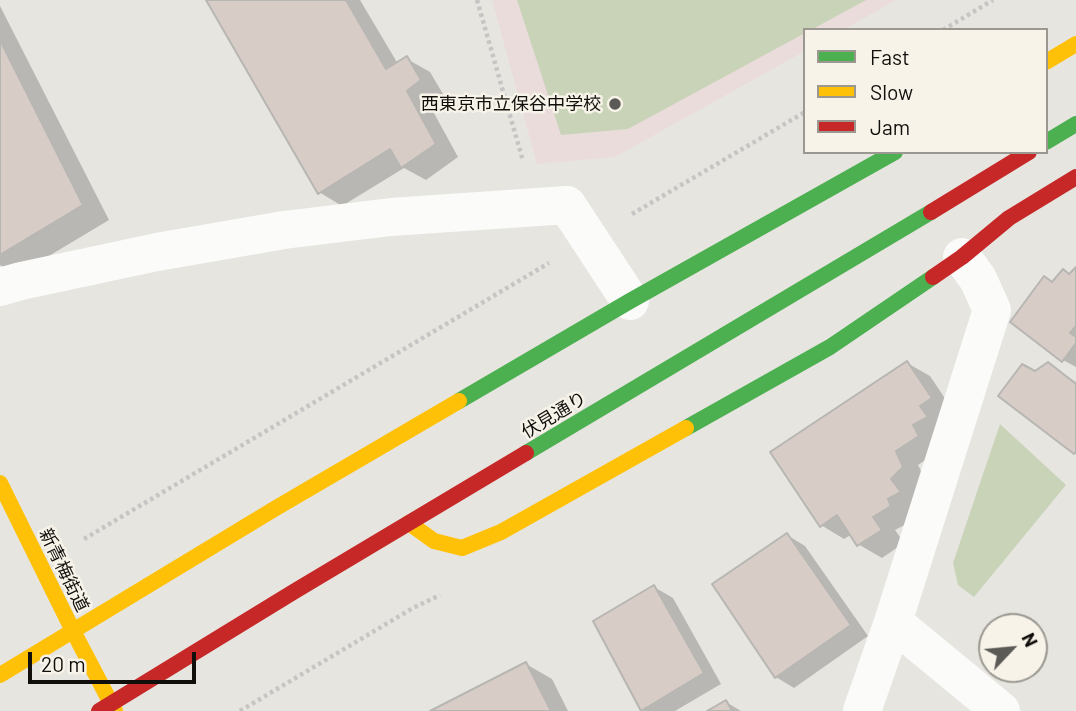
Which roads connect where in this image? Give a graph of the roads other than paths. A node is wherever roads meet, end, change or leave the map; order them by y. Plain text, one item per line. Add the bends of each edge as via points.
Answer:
1 (1076, 44) edge
2 (1048, 61) edge
3 (1076, 124) edge
4 (1048, 141) edge
5 (891, 154) edge
6 (1026, 154) edge
7 (1076, 177) edge
8 (962, 257) junction
9 (0, 288) edge
10 (631, 301) junction
11 (0, 483) edge
12 (409, 523) junction
13 (894, 622) junction
14 (73, 631) junction
15 (0, 675) edge
16 (109, 709) edge
17 (862, 711) edge
18 (1001, 711) edge

1 - 2 main road
3 - 4 main road
5 - 10 main road
6 - 12 main road, 伏見通り
7 - 8 main road via 1009,218
8 - 12 main road via 830,347 501,532 462,548 434,541
8 - 13 street via 992,310
9 - 10 street via 158,252 284,230 391,217 567,205
10 - 14 main road
11 - 14 main road, 新青梅街道
12 - 16 main road, 伏見通り
13 - 17 street
13 - 18 street
14 - 15 main road
14 - 16 main road, 新青梅街道

